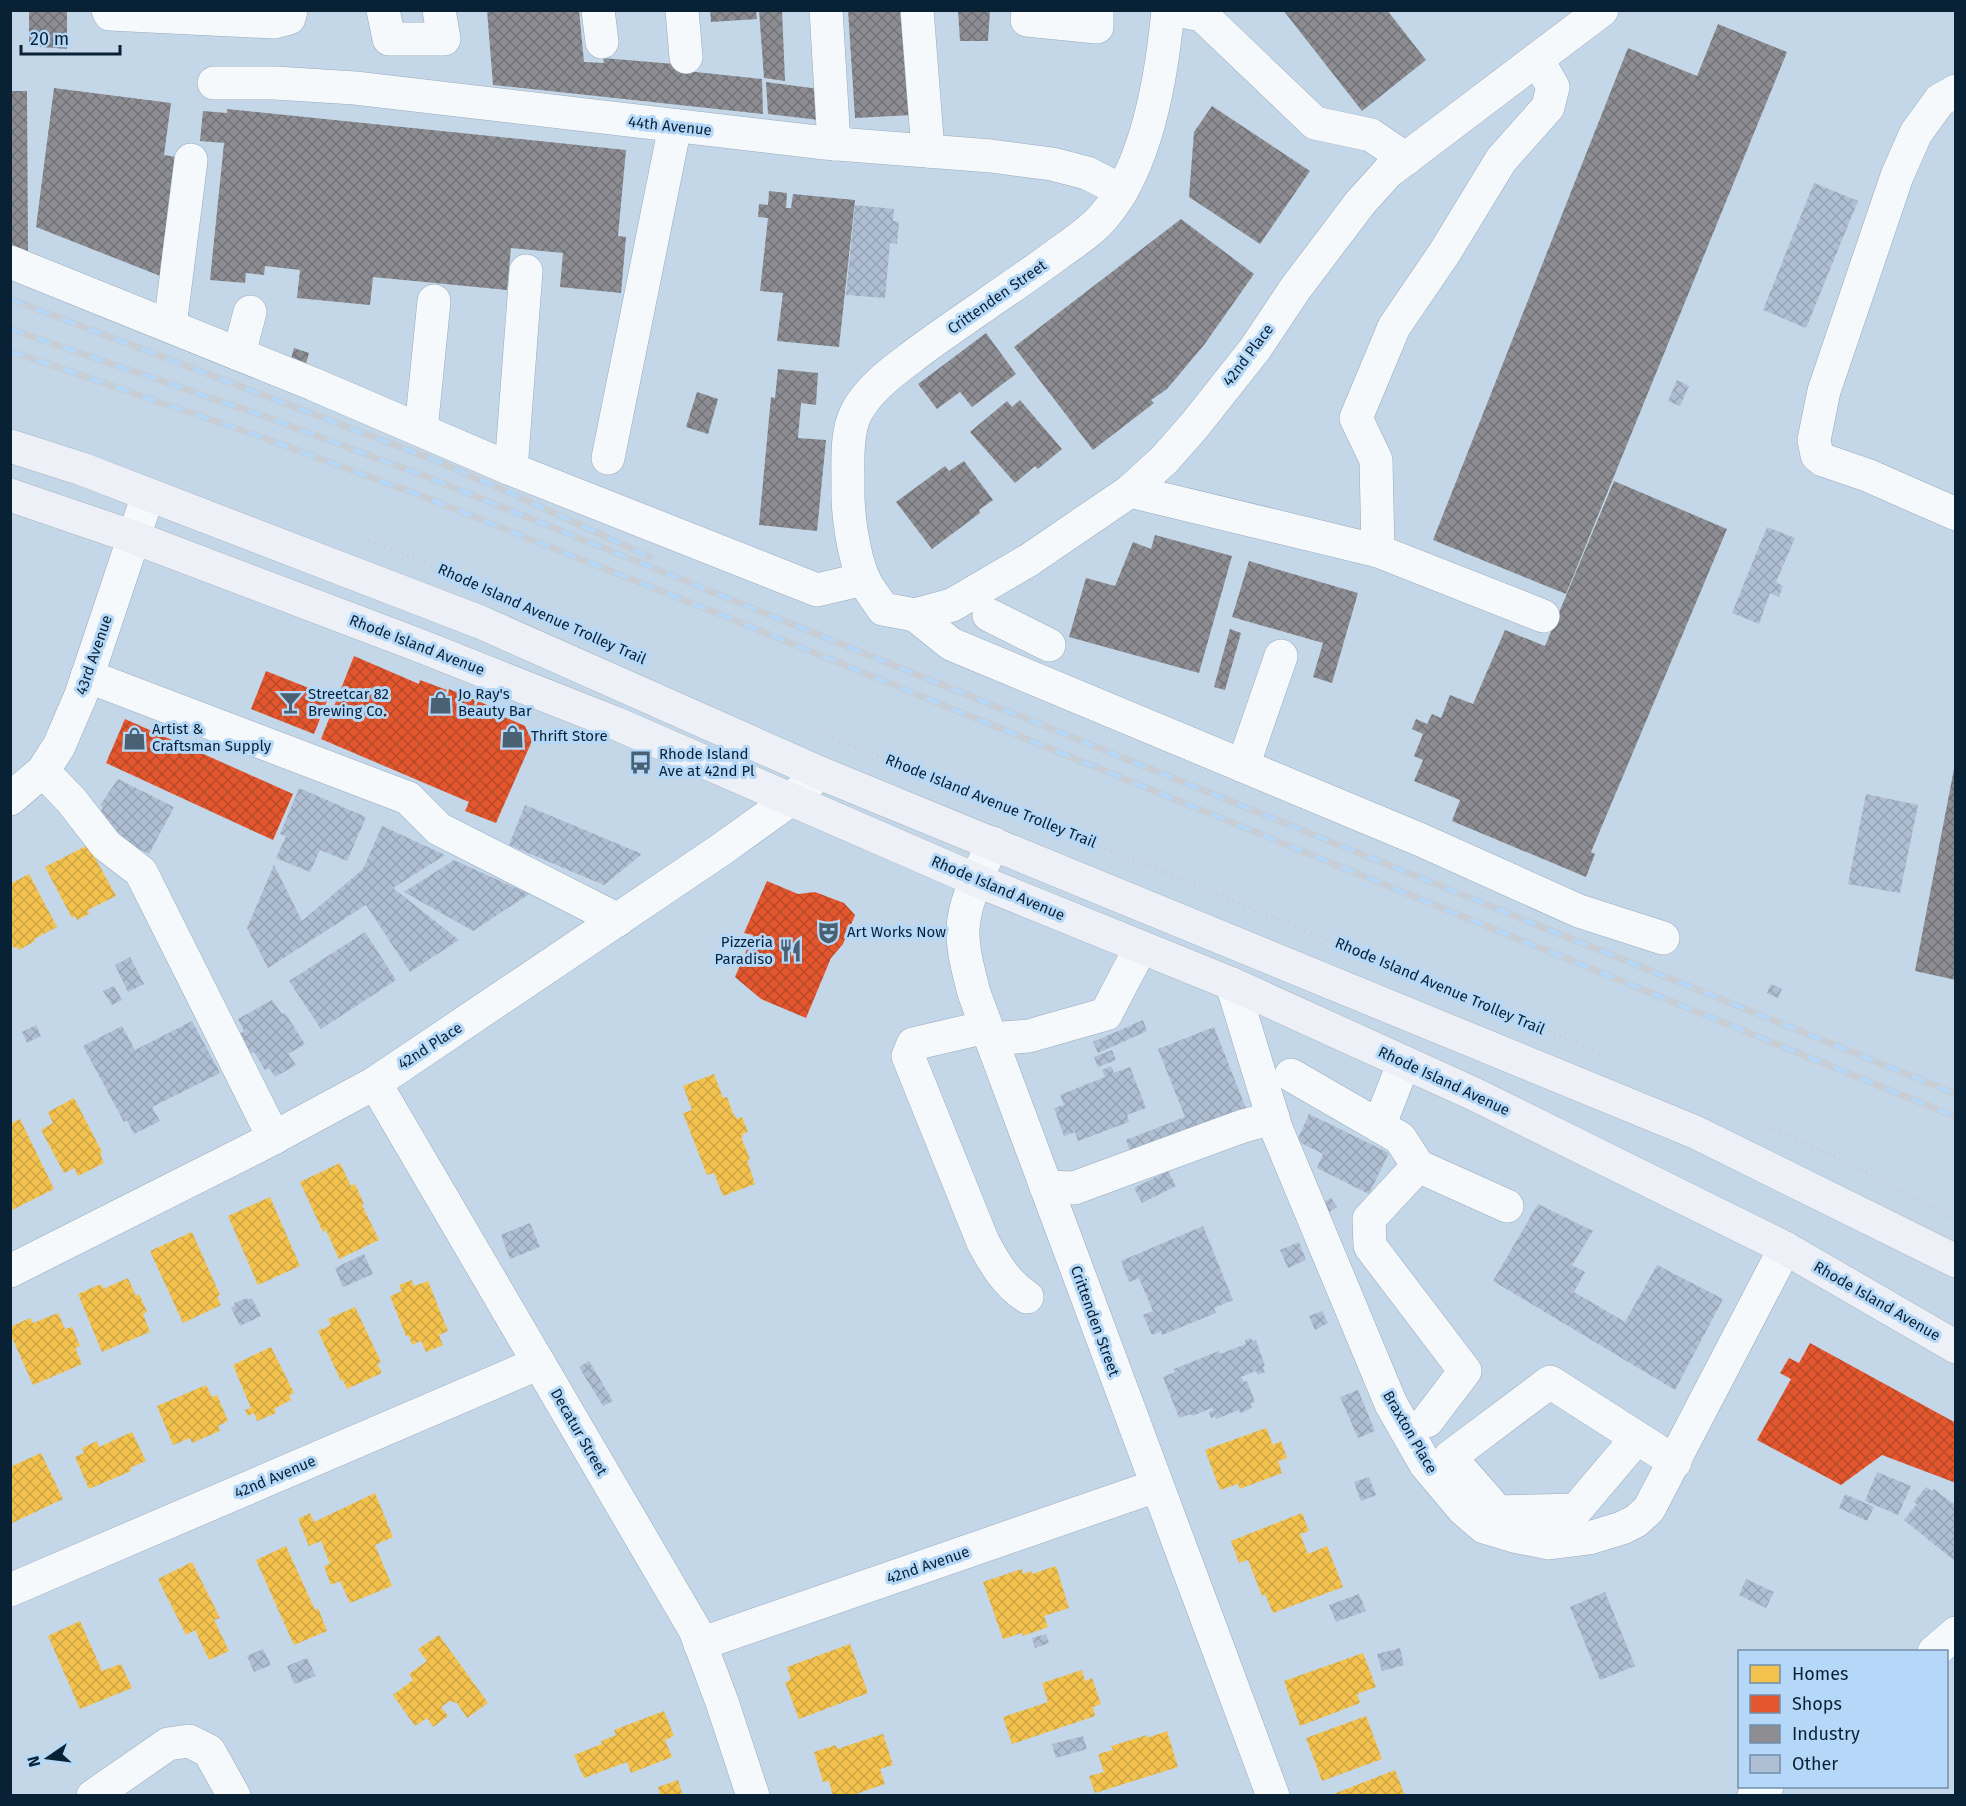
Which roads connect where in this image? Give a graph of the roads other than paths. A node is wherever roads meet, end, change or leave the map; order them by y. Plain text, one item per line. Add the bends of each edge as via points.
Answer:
1 (108, 10) edge
2 (291, 10) edge
3 (383, 10) edge
4 (439, 10) edge
5 (682, 10) edge
6 (826, 10) edge
7 (917, 10) edge
8 (1028, 10) edge
9 (1097, 10) edge
10 (1168, 10) edge
11 (1177, 10) edge
12 (1602, 10) edge
13 (686, 57) dead end
14 (1537, 60) junction
15 (214, 83) dead end
16 (1956, 91) edge
17 (675, 126) junction
18 (834, 144) junction
19 (928, 151) junction
20 (1406, 159) junction
21 (190, 160) dead end
22 (1122, 191) junction
23 (10, 262) edge
24 (526, 271) dead end
25 (435, 300) dead end
26 (250, 312) dead end
27 (170, 326) junction
28 (239, 354) junction
29 (421, 430) junction
30 (10, 446) edge
31 (608, 458) dead end
32 (511, 469) junction
33 (1130, 491) junction
34 (10, 495) edge
35 (148, 495) junction
36 (1956, 514) edge
37 (133, 537) junction
38 (1378, 551) junction
39 (1006, 574) junction
40 (864, 579) junction
41 (915, 615) junction
42 (989, 615) dead end
43 (1543, 616) dead end
44 (1281, 656) dead end
45 (87, 675) junction
46 (1243, 766) junction
47 (43, 771) junction
48 (820, 773) junction
49 (10, 798) edge
50 (790, 800) junction
51 (993, 843) junction
52 (976, 880) junction
53 (618, 920) junction
54 (1663, 938) dead end
55 (1141, 947) junction
56 (1232, 984) junction
57 (988, 1033) junction
58 (1404, 1062) junction
59 (1291, 1075) dead end
60 (375, 1083) junction
61 (1273, 1118) junction
62 (1379, 1126) junction
63 (274, 1138) junction
64 (1418, 1166) junction
65 (1046, 1187) junction
66 (1507, 1206) dead end
67 (1785, 1248) junction
68 (1956, 1261) edge
69 (10, 1271) edge
70 (1027, 1297) dead end
71 (1956, 1347) edge
72 (539, 1363) junction
73 (1427, 1421) dead end
74 (1637, 1438) junction
75 (1675, 1462) junction
76 (1156, 1486) junction
77 (10, 1590) edge
78 (1956, 1633) edge
79 (700, 1644) junction
80 (1936, 1650) edge
81 (93, 1796) edge
82 (234, 1796) edge
83 (753, 1796) edge
84 (1273, 1796) edge

1 - 2 street via 110,14 274,22 290,18
3 - 4 street via 389,39 444,39
5 - 13 street
6 - 18 street
7 - 19 street
8 - 9 street via 1027,20 1097,27
10 - 22 street, Crittenden Street via 1153,105 1141,148
11 - 20 street via 1202,15 1315,123 1371,135
12 - 14 street, 42nd Place
14 - 20 street, 42nd Place
14 - 38 street via 1552,87 1548,106 1501,160 1394,327 1356,418 1376,460
15 - 17 street, 44th Avenue via 355,88
16 - 36 street via 1940,100 1916,133 1897,176 1824,391 1814,440 1817,455 1823,460
17 - 18 street, 44th Avenue
17 - 31 street
18 - 19 street, 44th Avenue
19 - 22 street, 44th Avenue via 1052,164 1088,173
20 - 33 street, 42nd Place via 1359,203 1222,391 1164,460
21 - 27 street
22 - 40 street, Crittenden Street via 1104,217 1079,238 897,368 868,395 856,414 848,461 853,538
23 - 27 street
24 - 32 street
25 - 29 street
26 - 28 street
27 - 28 street
28 - 29 street
29 - 32 street
30 - 35 main road
32 - 40 street via 817,590
33 - 38 street
33 - 39 street, 42nd Place
34 - 37 main road, Rhode Island Avenue
35 - 37 street, 43rd Avenue
35 - 48 main road via 480,622
37 - 45 street, 43rd Avenue
37 - 50 main road, Rhode Island Avenue via 615,723
38 - 43 street
39 - 41 street, 42nd Place via 952,605
39 - 42 street via 1036,638
40 - 41 street, 42nd Place via 883,609
41 - 46 street via 951,644
44 - 46 street
45 - 47 street, 43rd Avenue via 60,746
45 - 53 street via 408,798 439,829
46 - 54 street via 1579,911
47 - 49 street, 43rd Avenue
47 - 63 street via 106,845 141,872
48 - 50 street, 42nd Place
48 - 51 main road
50 - 52 main road, Rhode Island Avenue
50 - 53 street, 42nd Place
51 - 52 street, Crittenden Street
51 - 68 main road via 1695,1132
52 - 55 main road, Rhode Island Avenue
52 - 57 street, Crittenden Street via 963,928 965,954
53 - 60 street, 42nd Place
55 - 56 main road, Rhode Island Avenue
55 - 57 street via 1106,1014 1029,1036
56 - 58 main road, Rhode Island Avenue
56 - 61 street, Braxton Place
57 - 65 street, Crittenden Street
57 - 70 street via 913,1044 908,1056 983,1242 997,1268
58 - 62 street
58 - 67 main road, Rhode Island Avenue
59 - 62 street
60 - 63 street, 42nd Place
60 - 72 street, Decatur Street
61 - 65 street via 1074,1188
61 - 75 street, Braxton Place via 1391,1404 1426,1466 1484,1527 1549,1543 1589,1538 1622,1528 1649,1509
62 - 64 street via 1400,1138
63 - 69 street, 42nd Place
64 - 66 street
64 - 73 street via 1369,1219 1370,1246 1465,1371
65 - 76 street, Crittenden Street
67 - 71 main road, Rhode Island Avenue
67 - 75 street, Braxton Place
72 - 77 street, 42nd Avenue
72 - 79 street, Decatur Street
74 - 74 street via 1550,1382 1450,1457 1498,1512 1576,1510
74 - 75 street
76 - 79 street, 42nd Avenue
76 - 84 street, Crittenden Street
78 - 80 street
79 - 83 street, Decatur Street
81 - 82 street via 168,1744 189,1741 209,1751

